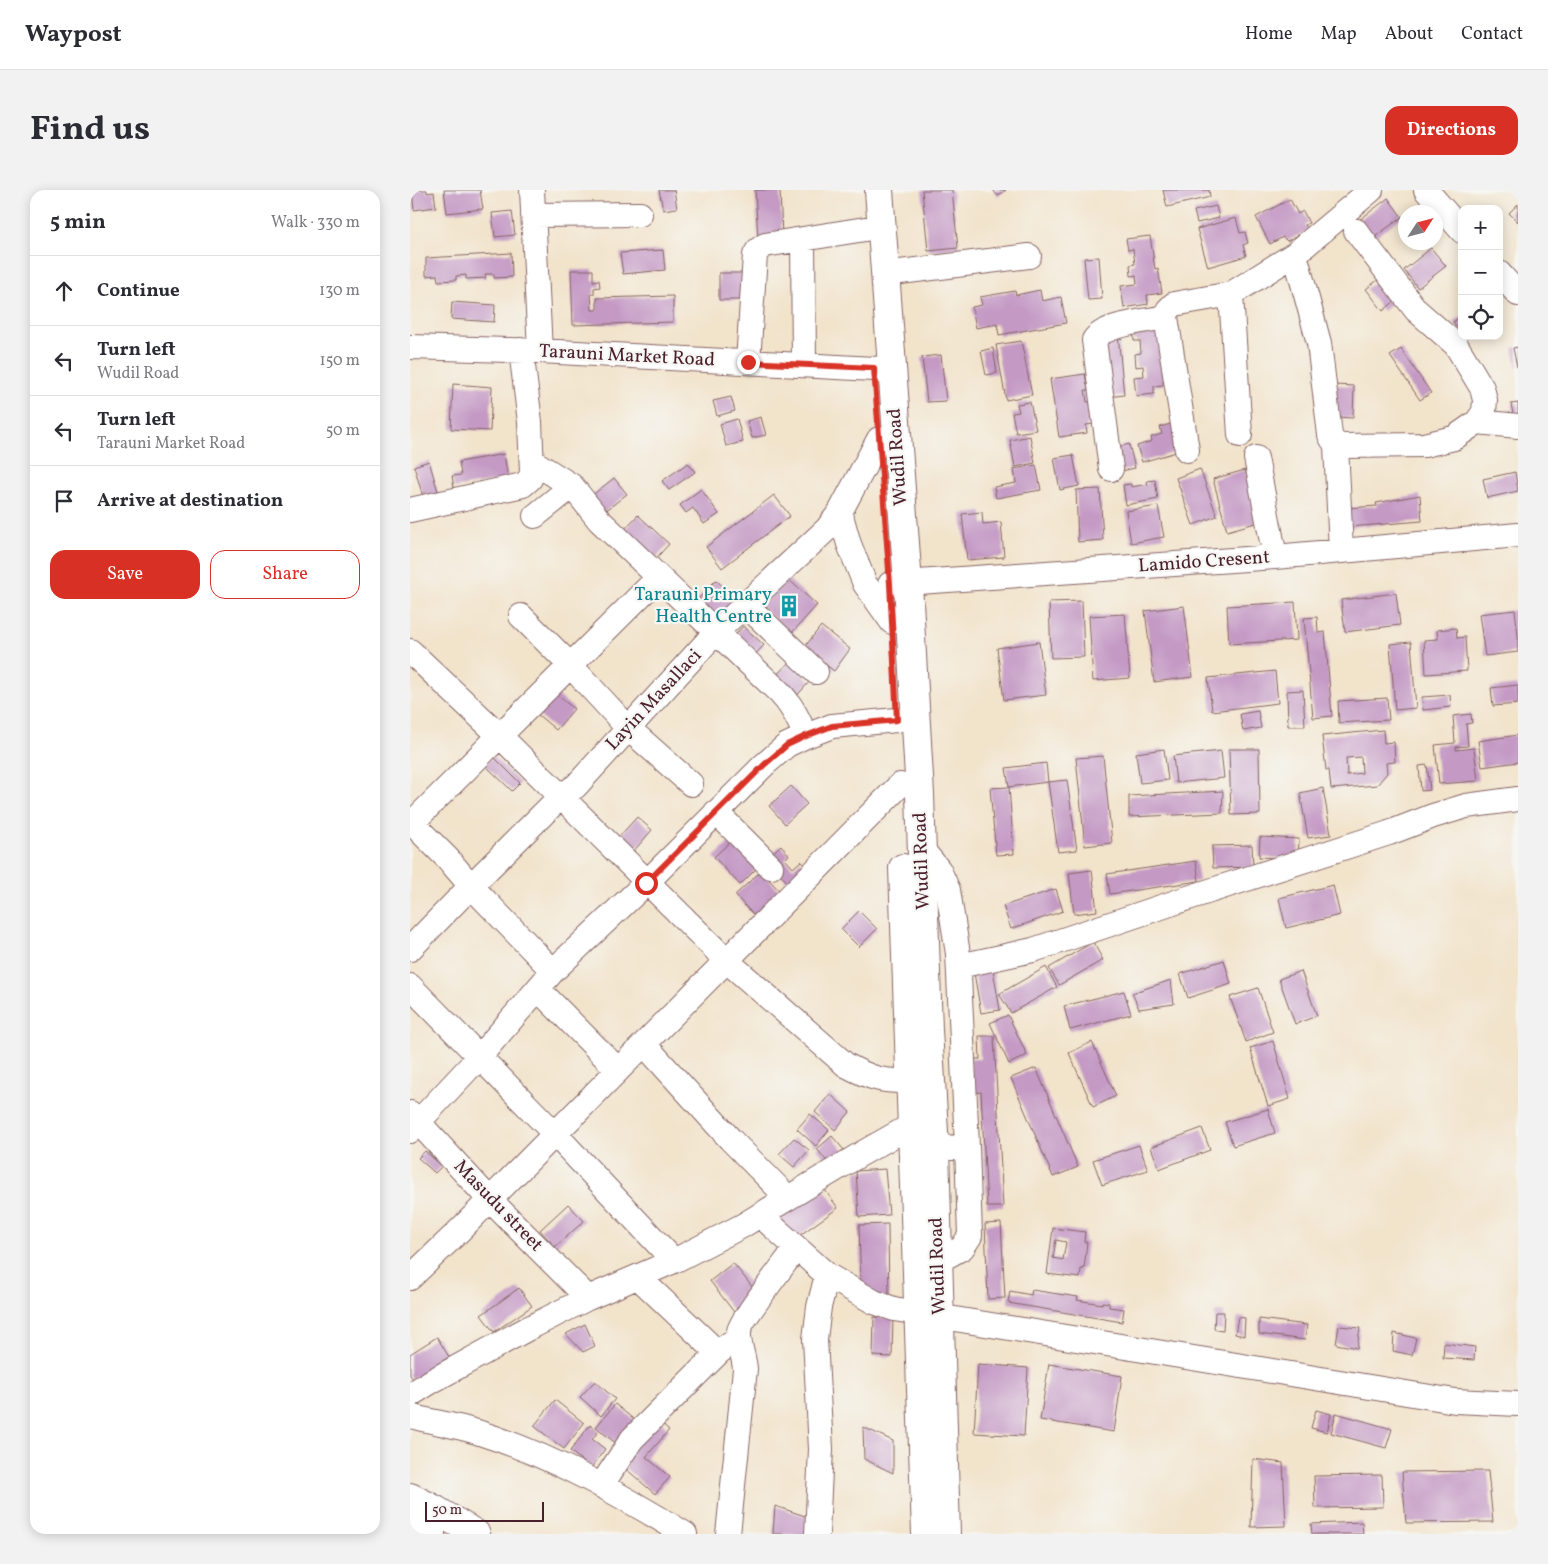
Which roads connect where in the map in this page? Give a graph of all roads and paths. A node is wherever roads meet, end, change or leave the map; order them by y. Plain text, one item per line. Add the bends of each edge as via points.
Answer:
1 (532, 190) edge
2 (862, 190) edge
3 (879, 190) edge
4 (1371, 190) edge
5 (1426, 190) edge
6 (640, 214) dead end
7 (533, 215) junction
8 (1458, 226) edge
9 (865, 229) junction
10 (1356, 231) dead end
11 (803, 239) junction
12 (1295, 254) junction
13 (1029, 256) dead end
14 (884, 274) junction
15 (1503, 277) edge
16 (1231, 294) junction
17 (1518, 294) edge
18 (1166, 317) junction
19 (410, 347) edge
20 (530, 351) junction
21 (748, 362) junction
22 (804, 365) junction
23 (883, 368) junction
24 (1477, 422) junction
25 (1518, 426) edge
26 (1240, 435) dead end
27 (879, 439) junction
28 (1336, 444) junction
29 (1187, 450) dead end
30 (1256, 458) dead end
31 (532, 461) junction
32 (1111, 469) dead end
33 (572, 486) junction
34 (410, 510) edge
35 (840, 512) junction
36 (535, 516) dead end
37 (1518, 535) edge
38 (1341, 551) junction
39 (1275, 557) junction
40 (658, 578) junction
41 (899, 584) junction
42 (746, 605) junction
43 (521, 616) dead end
44 (892, 622) junction
45 (717, 631) junction
46 (410, 651) edge
47 (570, 665) junction
48 (816, 672) dead end
49 (897, 720) junction
50 (628, 728) junction
51 (500, 735) junction
52 (806, 736) junction
53 (691, 784) dead end
54 (900, 785) junction
55 (560, 797) junction
56 (1518, 799) edge
57 (716, 812) junction
58 (411, 823) edge
59 (921, 848) junction
60 (771, 868) dead end
61 (646, 883) junction
62 (470, 886) junction
63 (410, 949) edge
64 (727, 961) junction
65 (958, 966) junction
66 (546, 980) junction
67 (410, 986) edge
68 (960, 1013) junction
69 (927, 1014) junction
70 (644, 1044) junction
71 (480, 1056) junction
72 (618, 1070) junction
73 (909, 1081) junction
74 (413, 1121) edge
75 (912, 1125) junction
76 (555, 1134) junction
77 (967, 1146) junction
78 (935, 1148) junction
79 (788, 1198) junction
80 (490, 1200) junction
81 (760, 1215) junction
82 (796, 1248) junction
83 (674, 1260) junction
84 (938, 1261) junction
85 (827, 1275) junction
86 (638, 1277) junction
87 (410, 1278) edge
88 (588, 1298) junction
89 (929, 1315) junction
90 (740, 1335) junction
91 (718, 1353) junction
92 (410, 1395) edge
93 (1518, 1404) edge
94 (410, 1416) edge
95 (601, 1486) junction
96 (410, 1496) edge
97 (410, 1523) edge
98 (431, 1534) edge
99 (476, 1534) edge
100 (685, 1534) edge
101 (728, 1534) edge
102 (817, 1534) edge
103 (926, 1534) edge
104 (946, 1534) edge

1 - 7 street
2 - 9 main road, Wudil Road
3 - 14 main road, Wudil Road
4 - 12 street
5 - 8 street
6 - 7 street
7 - 20 street
9 - 11 street
9 - 23 main road, Wudil Road
10 - 24 street via 1416,310 1456,345 1482,388 1484,412
11 - 21 street via 765,245 755,255
11 - 22 street
12 - 16 street
12 - 28 street via 1318,343 1330,435
13 - 14 street
14 - 23 main road, Wudil Road
15 - 17 street
16 - 18 street via 1174,304
16 - 26 street
18 - 29 street
18 - 32 street via 1107,329 1097,334 1094,340
19 - 20 street, Tarauni Market Road
20 - 21 street, Tarauni Market Road
20 - 31 street
21 - 22 street, Tarauni Market Road
22 - 23 street, Tarauni Market Road
23 - 27 main road, Wudil Road
23 - 41 main road, Wudil Road
24 - 25 street
24 - 28 street via 1454,438 1424,445
27 - 35 street, Layin Masallaci
27 - 41 main road, Wudil Road
28 - 38 street
30 - 39 street
31 - 33 street
31 - 34 street via 530,479 523,484
33 - 36 street
33 - 40 street via 599,520
35 - 42 street, Layin Masallaci via 827,529
35 - 44 street via 865,584
37 - 38 street, Lamido Cresent
38 - 39 street, Lamido Cresent
39 - 41 street, Lamido Cresent
40 - 45 street
40 - 47 street
41 - 44 main road, Wudil Road
41 - 59 main road, Wudil Road
42 - 45 street, Layin Masallaci
42 - 48 street
43 - 47 street
44 - 49 main road, Wudil Road
45 - 50 street, Layin Masallaci
45 - 52 street via 788,701
46 - 51 street
47 - 50 street
47 - 51 street
49 - 52 street via 832,726
49 - 54 main road, Wudil Road
50 - 53 street
50 - 55 street, Layin Masallaci via 576,786
51 - 55 street
51 - 58 street
52 - 57 street via 787,745
54 - 64 street
54 - 73 main road, Wudil Road
55 - 61 street
55 - 62 street, Layin Masallaci
56 - 65 street via 1466,806 1033,950
57 - 60 street
57 - 61 street
58 - 62 street
59 - 65 street via 939,870 948,890
59 - 69 main road, Wudil Road
61 - 64 street
61 - 66 street
62 - 63 street, Layin Masallaci
62 - 66 street
64 - 70 street
64 - 73 street via 846,1065 868,1077
65 - 68 street
66 - 71 street
66 - 72 street
67 - 71 street
68 - 69 street
68 - 77 street
69 - 78 main road, Wudil Road
70 - 72 street
70 - 79 street
71 - 74 street
71 - 76 street
72 - 76 street
73 - 75 main road, Wudil Road
74 - 80 street, Masudu street
75 - 79 street
75 - 89 main road, Wudil Road
76 - 80 street
76 - 83 street
77 - 78 street
77 - 84 street via 970,1236 962,1248
78 - 84 main road, Wudil Road
79 - 81 street
80 - 87 street
80 - 88 street, Masudu street
81 - 82 street
81 - 83 street
82 - 85 street
82 - 90 street via 742,1324
83 - 86 street
84 - 89 main road, Wudil Road
85 - 89 street via 874,1302
85 - 102 street via 815,1339 821,1449
86 - 88 street
86 - 91 street
88 - 92 street
89 - 93 street via 1455,1401
89 - 103 main road, Wudil Road
89 - 104 main road, Wudil Road
90 - 91 street
90 - 101 street via 744,1369
91 - 95 street via 632,1439
94 - 95 street via 481,1433 555,1462
95 - 100 street
96 - 99 main road
97 - 98 main road

